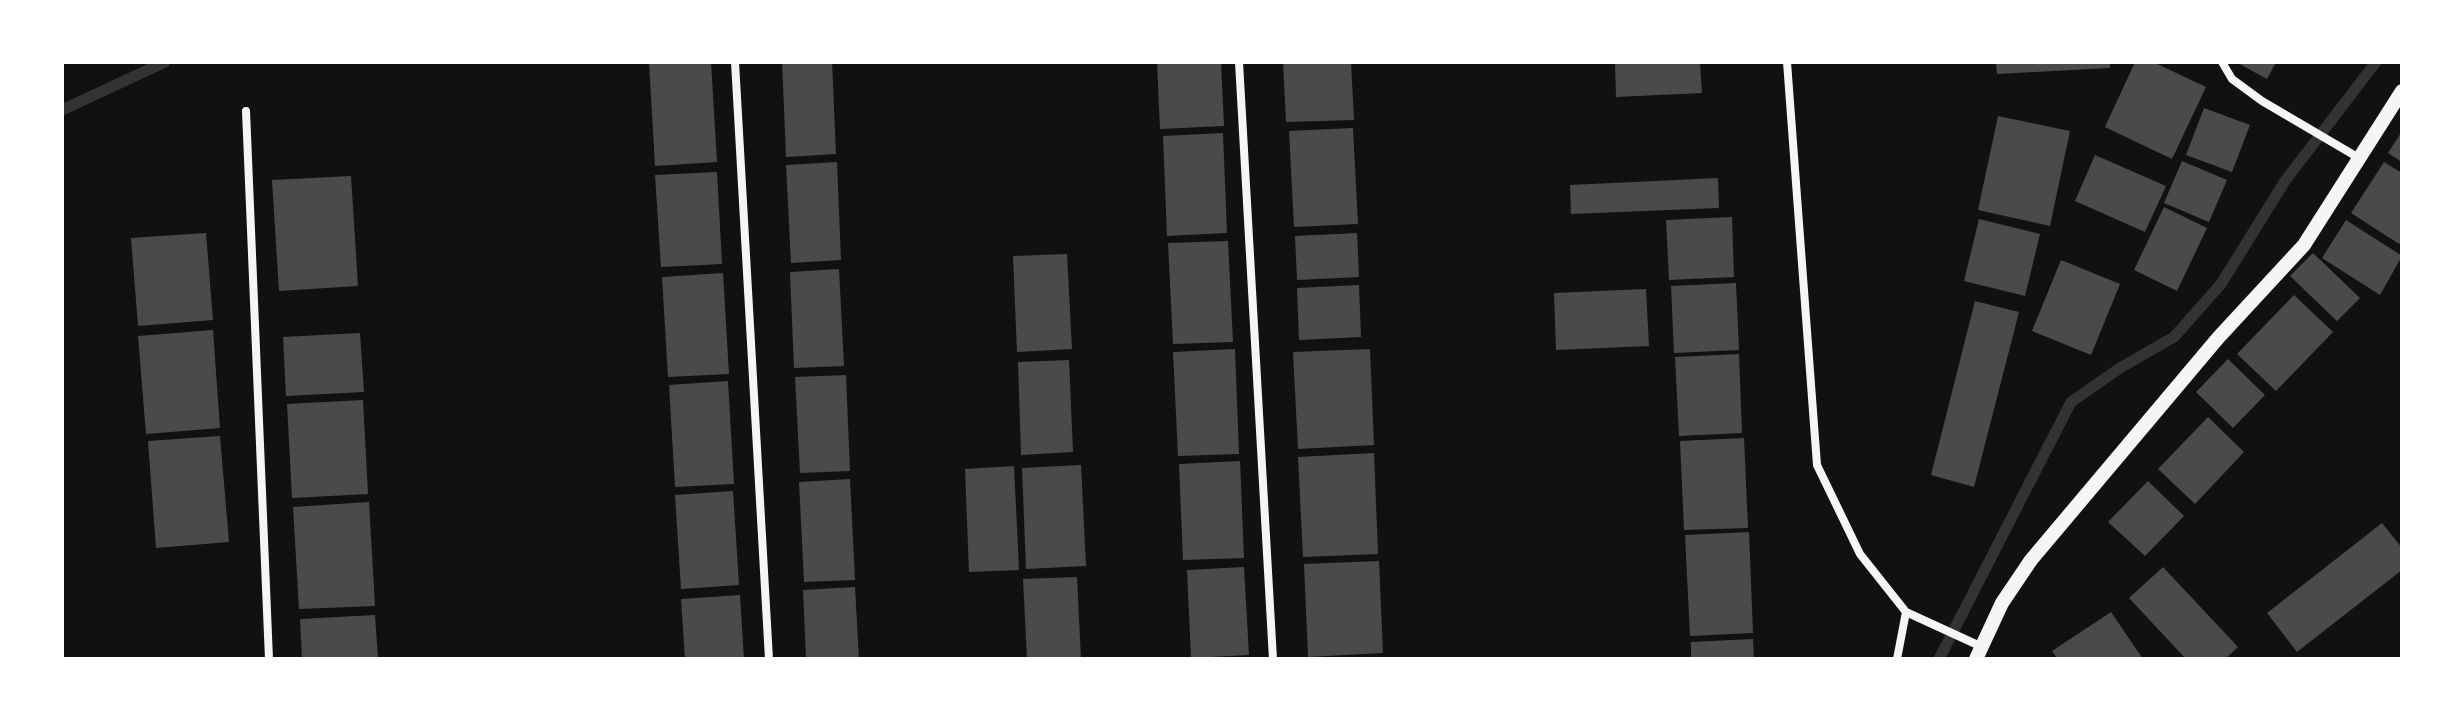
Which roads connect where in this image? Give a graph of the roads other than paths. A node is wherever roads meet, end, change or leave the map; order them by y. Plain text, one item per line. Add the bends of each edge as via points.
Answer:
1 (735, 62) edge
2 (1239, 62) edge
3 (1787, 62) edge
4 (2222, 62) edge
5 (2402, 91) edge
6 (246, 111) dead end
7 (2359, 158) junction
8 (1906, 612) junction
9 (1978, 653) edge
10 (269, 659) edge
11 (769, 659) edge
12 (1273, 659) edge
13 (1897, 659) edge

1 - 11 street
2 - 12 street
3 - 8 street via 1817,465 1860,554
4 - 7 street via 2232,79
5 - 7 street
6 - 10 street
7 - 9 street via 2304,245 2218,338 2031,560
8 - 9 street
8 - 13 street

